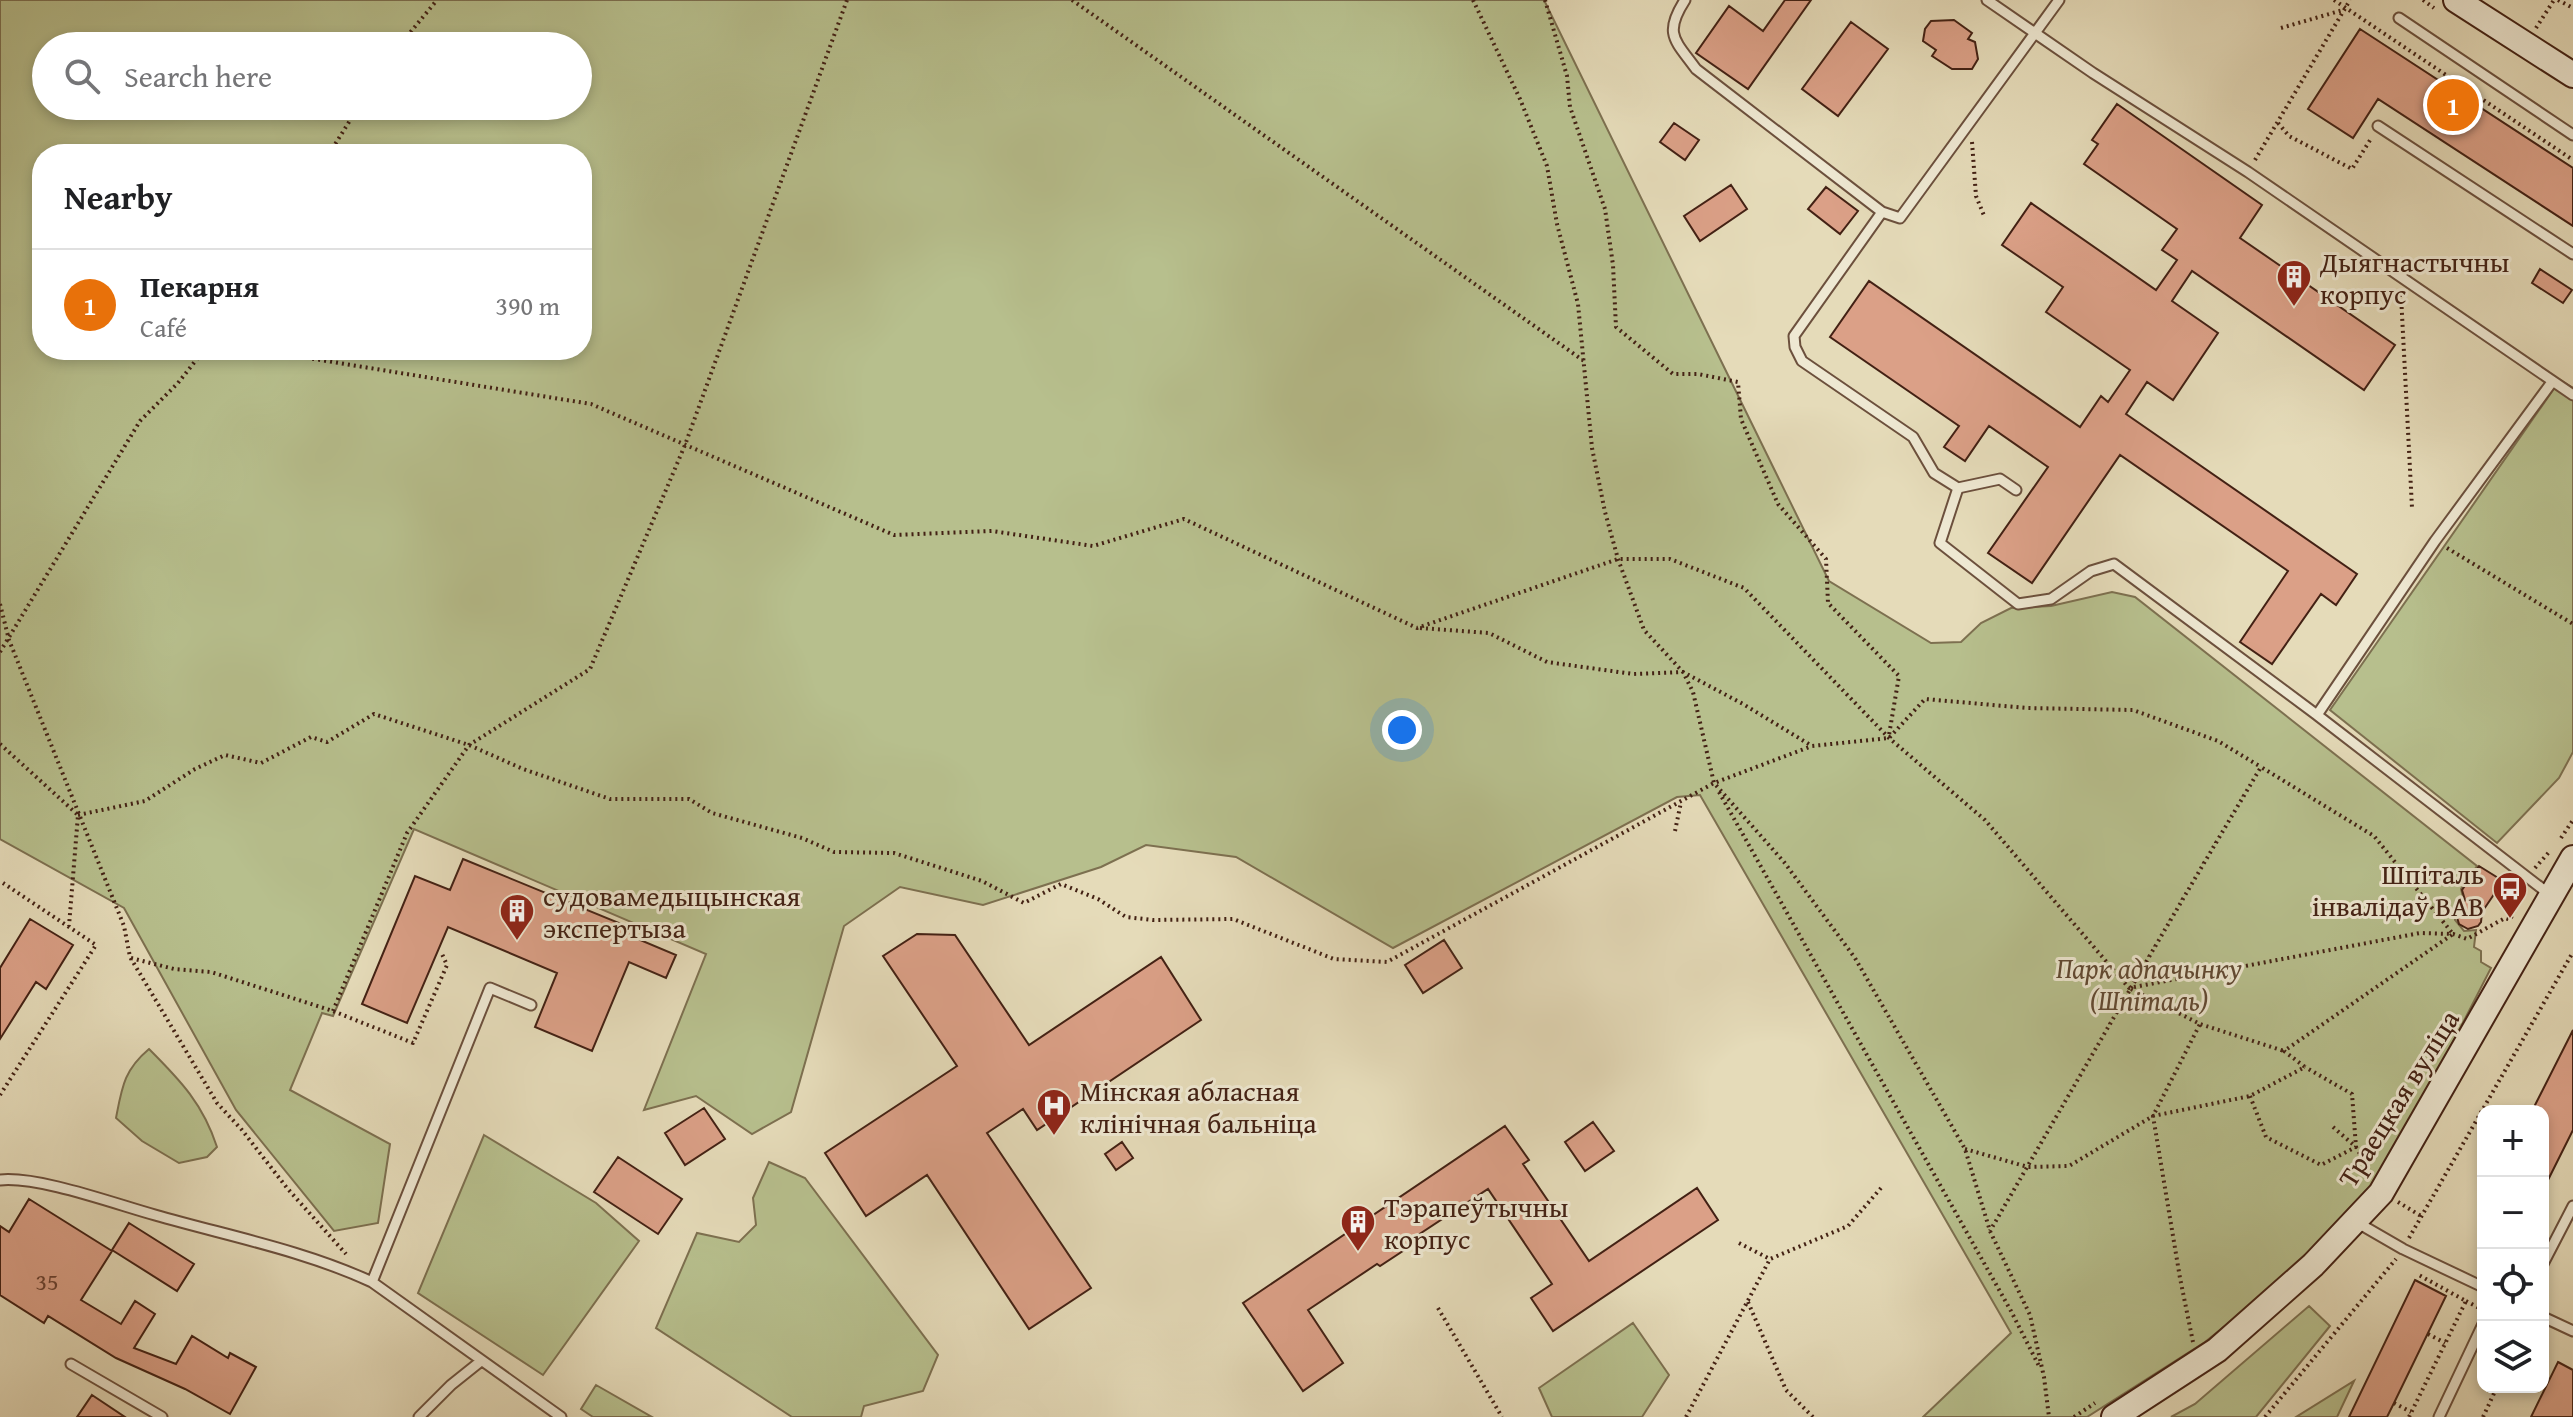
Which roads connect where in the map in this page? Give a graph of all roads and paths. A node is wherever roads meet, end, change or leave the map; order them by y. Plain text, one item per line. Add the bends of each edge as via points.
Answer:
1 (437, 0) edge
2 (847, 0) edge
3 (1072, 0) edge
4 (1473, 0) edge
5 (1545, 0) edge
6 (1685, 0) edge
7 (1987, 0) edge
8 (2059, 0) edge
9 (2334, 0) edge
10 (2350, 0) edge
11 (2456, 0) edge
12 (2556, 0) edge
13 (2572, 6) edge
14 (2345, 9) junction
15 (2399, 18) dead end
16 (2281, 28) dead end
17 (411, 32) edge
18 (2036, 32) junction
19 (2526, 45) junction
20 (2573, 75) edge
21 (350, 120) edge
22 (1970, 122) junction
23 (2278, 123) junction
24 (2378, 126) joint
25 (2573, 135) edge
26 (335, 144) edge
27 (2573, 159) edge
28 (2569, 166) dead end
29 (2248, 172) junction
30 (1882, 212) junction
31 (1985, 218) dead end
32 (2573, 254) edge
33 (2400, 275) junction
34 (196, 360) edge
35 (320, 360) edge
36 (1584, 361) junction
37 (2552, 382) junction
38 (2573, 395) edge
39 (685, 445) junction
40 (1958, 488) junction
41 (2016, 490) dead end
42 (2412, 508) dead end
43 (2435, 541) junction
44 (1618, 559) junction
45 (0, 604) edge
46 (2573, 624) edge
47 (1417, 628) junction
48 (9, 640) junction
49 (0, 652) edge
50 (1683, 672) junction
51 (2317, 715) junction
52 (1889, 738) junction
53 (0, 744) edge
54 (469, 745) junction
55 (1812, 746) junction
56 (2261, 767) junction
57 (1714, 783) junction
58 (1681, 802) junction
59 (78, 815) junction
60 (1675, 831) dead end
61 (2571, 867) edge
62 (2527, 876) junction
63 (3, 883) dead end
64 (2550, 895) junction
65 (2510, 920) junction
66 (69, 927) junction
67 (2503, 933) dead end
68 (2453, 934) junction
69 (2573, 952) edge
70 (442, 954) dead end
71 (130, 957) junction
72 (2564, 967) junction
73 (2573, 971) edge
74 (2129, 988) junction
75 (531, 1005) dead end
76 (333, 1011) junction
77 (2200, 1024) junction
78 (2284, 1051) junction
79 (2305, 1067) junction
80 (0, 1095) edge
81 (2250, 1096) junction
82 (2153, 1116) junction
83 (2333, 1127) dead end
84 (2356, 1147) junction
85 (1965, 1149) junction
86 (2378, 1160) dead end
87 (2028, 1167) junction
88 (0, 1180) edge
89 (1881, 1188) dead end
90 (2573, 1206) edge
91 (2570, 1219) edge
92 (2355, 1221) junction
93 (1990, 1231) junction
94 (1739, 1243) dead end
95 (2403, 1249) junction
96 (2549, 1254) edge
97 (1770, 1259) junction
98 (2394, 1262) junction
99 (372, 1282) junction
100 (2477, 1284) edge
101 (1747, 1301) junction
102 (2466, 1301) junction
103 (2477, 1307) edge
104 (1438, 1308) dead end
105 (2549, 1320) edge
106 (2573, 1331) edge
107 (2204, 1333) dead end
108 (2428, 1334) dead end
109 (2477, 1337) edge
110 (2445, 1343) junction
111 (2191, 1352) junction
112 (481, 1361) junction
113 (71, 1364) dead end
114 (2044, 1377) junction
115 (2494, 1393) edge
116 (2394, 1403) dead end
117 (2105, 1410) edge
118 (2410, 1414) edge
119 (162, 1417) edge
120 (419, 1417) edge
121 (561, 1417) edge
122 (1502, 1417) edge
123 (1686, 1417) edge
124 (1813, 1417) edge
125 (2049, 1417) edge
126 (2074, 1417) edge
127 (2265, 1417) edge
128 (2439, 1417) edge
129 (2483, 1417) edge

1 - 17 path
2 - 39 path
3 - 36 path
4 - 36 path via 1547,166 1578,304
5 - 52 path via 1567,76 1570,107 1605,209 1616,327 1673,374 1738,382 1741,419 1778,504 1826,559 1828,603 1899,676
6 - 30 lane via 1673,19 1674,39 1696,69
7 - 18 lane
8 - 18 lane
9 - 14 path
10 - 14 path
11 - 19 street
12 - 13 path
12 - 19 path
14 - 16 path
14 - 23 path
14 - 27 path
15 - 25 lane
18 - 22 lane
18 - 29 lane
19 - 20 street
21 - 26 path
22 - 30 lane via 1900,218
22 - 31 path via 1976,196
23 - 24 path via 2289,136 2352,169
23 - 29 path
24 - 32 lane
27 - 28 path
29 - 33 lane
30 - 40 lane via 1794,336 1795,347 1802,361 1913,437 1934,473
33 - 37 lane
33 - 42 path
34 - 48 path via 140,421
35 - 39 path via 591,404
36 - 44 path via 1592,448
37 - 38 lane
37 - 43 lane
39 - 47 path via 894,535 992,531 1093,546 1184,519
39 - 54 path via 590,669
40 - 41 lane via 2000,479
40 - 51 lane via 1940,543 2018,604 2051,599 2091,571 2114,564
43 - 46 path
43 - 51 lane
44 - 47 path
44 - 50 path via 1644,630
44 - 52 path via 1670,559 1744,588
45 - 48 path
47 - 50 path via 1489,633 1547,662 1633,674
48 - 49 path
48 - 59 path
50 - 55 path
50 - 57 path via 1693,692
51 - 62 lane
52 - 55 path
52 - 56 path via 1925,699 2133,710 2218,741
52 - 74 path via 1985,820
53 - 59 path
54 - 58 path via 610,799 689,799 712,813 834,852 894,853 982,881 1024,903 1061,884 1126,917 1233,919 1334,959 1387,962
54 - 59 path via 374,714 327,742 311,737 261,763 225,755 145,801
54 - 76 path via 407,833
55 - 57 path
56 - 68 path via 2374,836
56 - 74 path
57 - 58 path
57 - 85 path via 1784,862 1855,958
57 - 114 path
58 - 60 path
59 - 66 path
59 - 71 path via 124,926
61 - 64 street, Траецкая вуліца
62 - 64 lane
62 - 65 path
63 - 66 path
64 - 92 street, Траецкая вуліца via 2381,1193
65 - 67 path
65 - 68 path via 2467,939
66 - 80 path via 96,945
68 - 74 path via 2420,933
68 - 78 path
69 - 72 path
70 - 76 path via 447,965 413,1043
71 - 76 path via 211,972
71 - 99 path via 217,1103
72 - 73 path
72 - 95 path
74 - 77 path
74 - 87 path
75 - 99 lane via 490,988
77 - 78 path
77 - 82 path
78 - 79 path
79 - 81 path
79 - 84 path via 2352,1094
81 - 82 path
81 - 84 path via 2266,1137 2321,1165
82 - 87 path via 2069,1166
82 - 111 path
83 - 84 path
84 - 86 path via 2371,1174
85 - 87 path
85 - 93 path
87 - 93 path
88 - 99 lane via 13,1178 80,1194 295,1252
89 - 97 path via 1848,1226
90 - 91 lane
91 - 96 lane
92 - 95 lane
92 - 111 street, Траецкая вуліца via 2313,1265
93 - 114 path via 2030,1315
94 - 97 path
95 - 98 path
95 - 100 lane
97 - 101 path
98 - 102 path
98 - 127 path
99 - 112 lane
101 - 123 path
101 - 124 path via 1786,1390
102 - 103 path
102 - 110 path
104 - 122 path
105 - 106 lane
107 - 111 path
108 - 110 path
109 - 128 lane
110 - 118 path
111 - 117 street, Траецкая вуліца
112 - 120 lane
112 - 121 lane
113 - 119 lane
114 - 125 path
115 - 129 path
116 - 118 path
117 - 126 path

